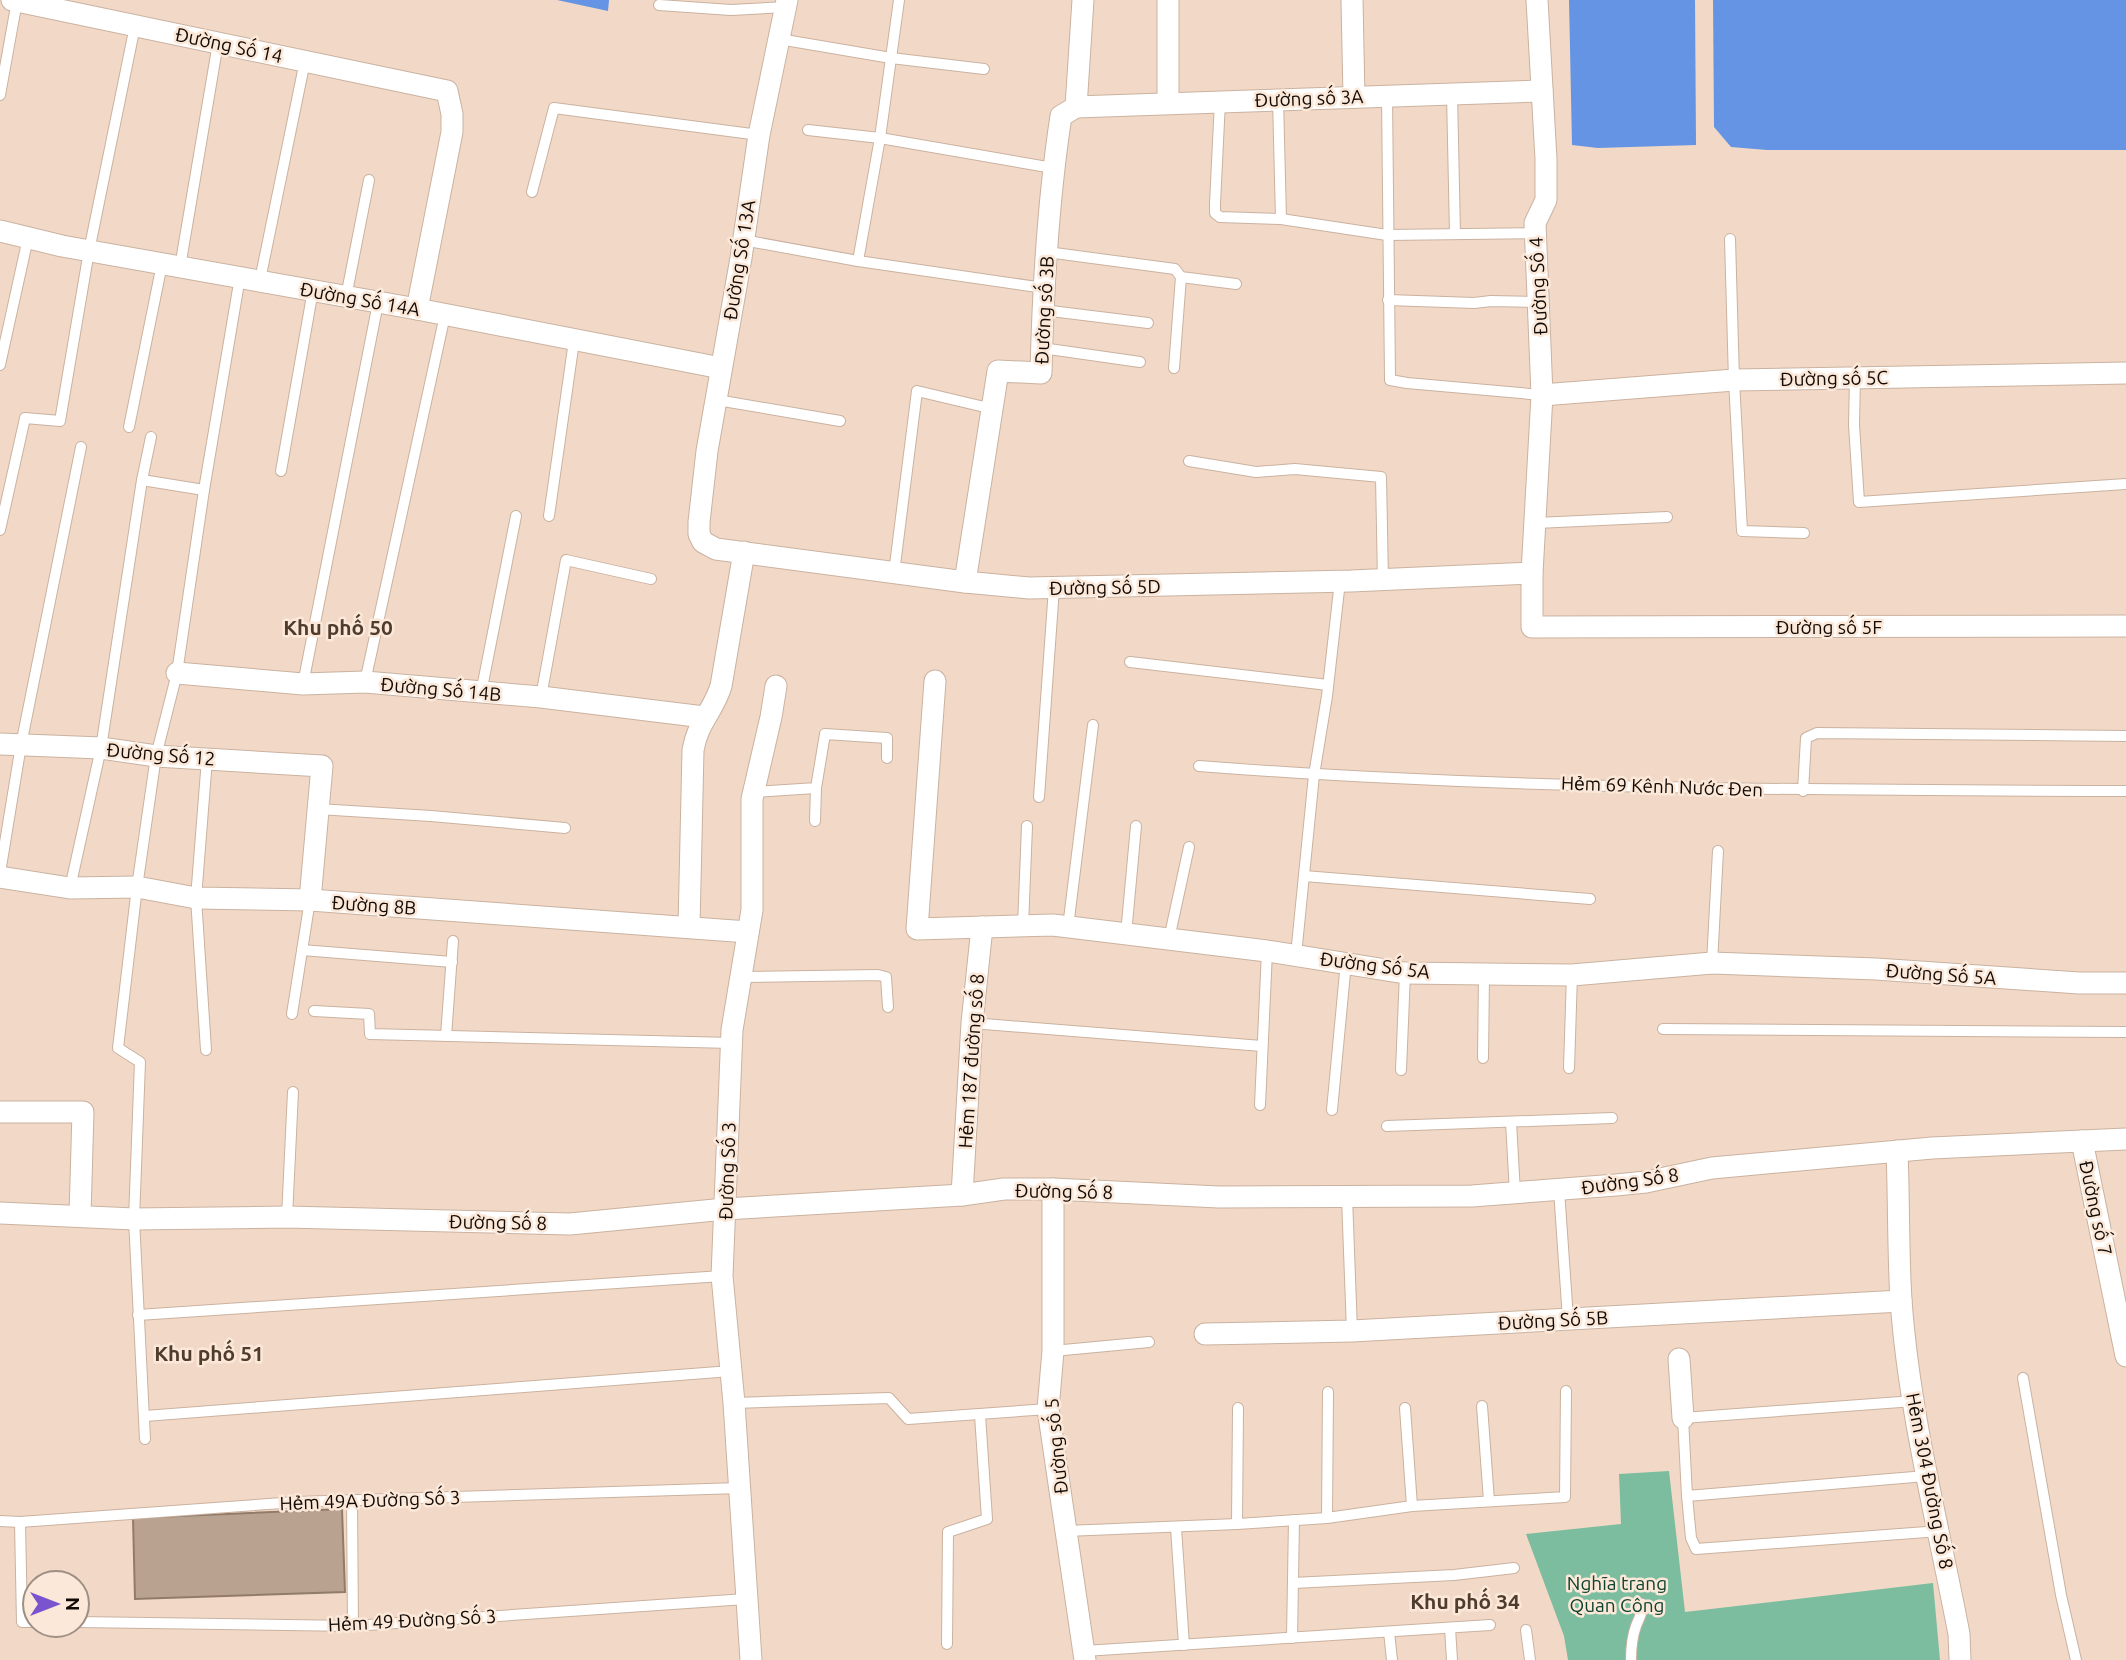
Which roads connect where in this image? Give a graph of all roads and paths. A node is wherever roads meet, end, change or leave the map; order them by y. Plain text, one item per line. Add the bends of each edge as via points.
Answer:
1 (899, 0) edge
2 (1083, 0) edge
3 (1168, 0) edge
4 (1352, 0) edge
5 (1537, 0) edge
6 (14, 1) edge
7 (787, 3) edge
8 (659, 5) dead end
9 (135, 26) junction
10 (779, 39) junction
11 (218, 43) junction
12 (891, 58) junction
13 (305, 61) junction
14 (984, 69) dead end
15 (1542, 91) junction
16 (1452, 94) junction
17 (0, 95) edge
18 (1387, 96) junction
19 (1354, 97) junction
20 (1278, 99) junction
21 (1220, 101) junction
22 (1168, 103) junction
23 (1076, 107) junction
24 (808, 130) dead end
25 (759, 135) junction
26 (880, 138) junction
27 (1053, 168) junction
28 (369, 180) dead end
29 (532, 192) dead end
30 (1281, 219) junction
31 (0, 231) edge
32 (1536, 233) junction
33 (1455, 234) junction
34 (1387, 235) junction
35 (28, 238) junction
36 (1730, 239) dead end
37 (743, 240) junction
38 (89, 251) junction
39 (1047, 252) junction
40 (858, 261) junction
41 (171, 265) junction
42 (1181, 277) junction
43 (250, 279) junction
44 (1236, 284) dead end
45 (1044, 288) junction
46 (313, 290) junction
47 (346, 297) junction
48 (1388, 300) junction
49 (1539, 302) junction
50 (377, 303) junction
51 (417, 309) junction
52 (1043, 310) junction
53 (445, 315) junction
54 (1148, 323) dead end
55 (574, 341) junction
56 (1042, 348) junction
57 (1140, 362) dead end
58 (0, 365) edge
59 (721, 368) junction
60 (1174, 368) dead end
61 (2126, 373) edge
62 (1855, 377) junction
63 (1734, 380) junction
64 (1542, 395) junction
65 (717, 400) junction
66 (993, 408) junction
67 (839, 421) dead end
68 (129, 426) dead end
69 (151, 437) dead end
70 (81, 447) dead end
71 (1189, 461) dead end
72 (281, 471) dead end
73 (142, 480) junction
74 (2126, 484) edge
75 (204, 490) junction
76 (516, 516) dead end
77 (550, 516) dead end
78 (1667, 517) dead end
79 (699, 522) joint
80 (1536, 523) junction
81 (0, 530) edge
82 (1804, 533) dead end
83 (744, 552) junction
84 (894, 573) junction
85 (1532, 573) junction
86 (651, 579) dead end
87 (1383, 580) junction
88 (1340, 582) junction
89 (965, 583) junction
90 (1054, 588) junction
91 (2126, 626) edge
92 (1130, 662) dead end
93 (177, 673) junction
94 (935, 681) dead end
95 (365, 682) junction
96 (303, 684) junction
97 (1328, 685) junction
98 (776, 686) dead end
99 (481, 693) junction
100 (541, 697) junction
101 (704, 717) junction
102 (1093, 725) dead end
103 (2126, 736) edge
104 (10, 744) edge
105 (101, 748) junction
106 (156, 756) junction
107 (887, 758) dead end
108 (207, 759) junction
109 (1199, 766) dead end
110 (1314, 775) junction
111 (816, 788) junction
112 (1803, 790) junction
113 (2126, 791) edge
114 (753, 792) junction
115 (1039, 797) dead end
116 (318, 808) junction
117 (815, 821) dead end
118 (1027, 826) dead end
119 (1136, 826) dead end
120 (565, 828) dead end
121 (1189, 847) dead end
122 (1718, 851) dead end
123 (0, 875) edge
124 (1304, 876) junction
125 (137, 887) junction
126 (70, 888) junction
127 (197, 898) junction
128 (1590, 899) dead end
129 (310, 900) junction
130 (1023, 926) junction
131 (982, 927) junction
132 (1068, 927) junction
133 (689, 928) junction
134 (748, 932) junction
135 (1126, 934) junction
136 (1169, 939) junction
137 (453, 941) dead end
138 (302, 950) junction
139 (1268, 951) junction
140 (1296, 956) junction
141 (1346, 961) junction
142 (452, 962) junction
143 (1712, 962) junction
144 (1405, 972) junction
145 (1484, 975) junction
146 (1572, 975) junction
147 (741, 976) junction
148 (2126, 983) edge
149 (888, 1007) dead end
150 (314, 1011) dead end
151 (292, 1014) dead end
152 (972, 1023) junction
153 (1662, 1029) dead end
154 (2126, 1032) edge
155 (446, 1036) junction
156 (732, 1043) junction
157 (1262, 1046) junction
158 (206, 1050) dead end
159 (1483, 1058) dead end
160 (1569, 1068) dead end
161 (1401, 1070) dead end
162 (293, 1092) dead end
163 (1260, 1105) dead end
164 (1332, 1110) dead end
165 (0, 1112) edge
166 (1612, 1118) dead end
167 (1511, 1122) junction
168 (1387, 1126) dead end
169 (2126, 1139) edge
170 (2082, 1142) junction
171 (1897, 1151) junction
172 (1053, 1189) junction
173 (1559, 1190) junction
174 (1515, 1193) junction
175 (962, 1195) junction
176 (1348, 1197) junction
177 (725, 1209) junction
178 (0, 1213) edge
179 (80, 1215) junction
180 (287, 1217) junction
181 (134, 1219) junction
182 (722, 1276) junction
183 (1901, 1301) junction
184 (138, 1315) junction
185 (1568, 1319) junction
186 (1352, 1332) junction
187 (1205, 1335) dead end
188 (1149, 1342) dead end
189 (1053, 1350) junction
190 (2126, 1356) edge
191 (1679, 1359) dead end
192 (731, 1371) junction
193 (2023, 1378) dead end
194 (1566, 1391) dead end
195 (1328, 1392) dead end
196 (1914, 1401) junction
197 (734, 1403) junction
198 (1482, 1406) dead end
199 (1238, 1408) dead end
200 (1405, 1408) dead end
201 (1048, 1409) junction
202 (980, 1415) junction
203 (145, 1416) junction
204 (1683, 1418) junction
205 (145, 1439) dead end
206 (1926, 1476) junction
207 (740, 1488) junction
208 (1687, 1496) junction
209 (352, 1500) junction
210 (1489, 1501) junction
211 (1412, 1506) junction
212 (1327, 1518) junction
213 (1294, 1520) junction
214 (0, 1521) edge
215 (20, 1522) junction
216 (1237, 1524) junction
217 (1176, 1528) junction
218 (1066, 1531) junction
219 (1940, 1531) junction
220 (1514, 1568) dead end
221 (21, 1572) edge
222 (1293, 1583) junction
223 (746, 1599) junction
224 (1642, 1604) dead end
225 (91, 1622) edge
226 (1490, 1625) dead end
227 (353, 1626) junction
228 (1450, 1628) junction
229 (1526, 1630) dead end
230 (1389, 1632) junction
231 (1292, 1638) junction
232 (947, 1644) dead end
233 (1184, 1645) junction
234 (1084, 1656) edge
235 (751, 1660) edge
236 (1392, 1660) edge
237 (1452, 1660) edge
238 (1530, 1660) edge
239 (1631, 1660) edge
240 (1960, 1660) edge
241 (2076, 1660) edge

1 - 12 lane
2 - 23 street
3 - 22 street
4 - 19 street
5 - 15 street, Đường Số 4
6 - 9 street, Đường Số 14
6 - 17 lane
7 - 8 lane via 731,10
7 - 10 street, Đường Số 13A
9 - 11 street, Đường Số 14
9 - 38 lane
10 - 12 lane
10 - 25 street, Đường Số 13A
11 - 13 street, Đường Số 14
11 - 41 lane
12 - 14 lane
12 - 26 lane
13 - 43 lane
13 - 51 street, Đường Số 14 via 447,91 452,132
15 - 16 street, Đường số 3A
15 - 32 street, Đường Số 4 via 1546,200 1535,223
16 - 18 street, Đường số 3A
16 - 33 lane
18 - 19 street, Đường số 3A
18 - 34 lane
19 - 20 street, Đường số 3A
20 - 21 street, Đường số 3A
20 - 30 lane
21 - 22 street, Đường số 3A
21 - 30 lane via 1215,213 1220,217
22 - 23 street, Đường số 3A
23 - 27 street, Đường số 3B via 1061,116
24 - 26 lane
25 - 29 lane via 554,108
25 - 37 street, Đường Số 13A
26 - 27 lane
26 - 40 lane
27 - 39 street, Đường số 3B
28 - 47 lane
30 - 34 lane
31 - 35 street, Đường Số 14A
32 - 33 lane
32 - 49 street, Đường Số 4
33 - 34 lane
34 - 48 lane
35 - 38 street, Đường Số 14A
35 - 58 lane
36 - 63 lane
37 - 40 lane
37 - 59 street, Đường Số 13A
38 - 41 street, Đường Số 14A
38 - 81 lane via 60,421 25,418
39 - 42 lane via 1175,269
39 - 45 street, Đường số 3B
40 - 45 lane
41 - 43 street, Đường Số 14A
41 - 68 lane
42 - 44 lane
42 - 60 lane
43 - 46 street, Đường Số 14A
43 - 75 lane
45 - 52 street, Đường số 3B
46 - 47 street, Đường Số 14A
46 - 72 lane
47 - 50 street, Đường Số 14A
48 - 49 lane
48 - 64 lane via 1390,380
49 - 64 street, Đường Số 4
50 - 51 street, Đường Số 14A
50 - 96 lane
51 - 53 street, Đường Số 14A
52 - 54 lane
52 - 56 street, Đường số 3B
53 - 55 street, Đường Số 14A
53 - 95 lane
55 - 59 street, Đường Số 14A
55 - 77 lane
56 - 57 lane
56 - 66 street, Đường số 3B via 1041,373 998,371
59 - 65 street, Đường Số 13A
61 - 62 street, Đường số 5C
62 - 63 street, Đường số 5C
62 - 74 lane via 1859,502
63 - 64 street, Đường số 5C
63 - 82 lane via 1742,531
64 - 80 street, Đường Số 4
65 - 67 lane
65 - 79 street, Đường Số 13A
66 - 84 lane via 916,391
66 - 89 street, Đường số 3B
69 - 73 lane
70 - 104 lane
71 - 87 lane via 1256,472 1296,469 1381,477
73 - 75 lane
73 - 105 lane
75 - 93 lane
76 - 99 lane
78 - 80 lane
79 - 83 street, Đường Số 5D via 704,542 716,549
80 - 85 street, Đường Số 4
83 - 84 street, Đường Số 5D
83 - 101 street via 721,686
84 - 89 street, Đường Số 5D
85 - 87 street, Đường Số 5D
85 - 91 street, Đường số 5F via 1532,627
86 - 100 lane via 566,560
87 - 88 street, Đường Số 5D
88 - 90 street, Đường Số 5D
88 - 97 lane
89 - 90 street, Đường Số 5D
90 - 115 lane
92 - 97 lane
93 - 96 street, Đường Số 14B
93 - 106 lane
94 - 131 street, Đường Số 5A via 916,929
95 - 96 street, Đường Số 14B
95 - 99 street, Đường Số 14B
97 - 110 lane
98 - 114 street, Đường Số 3
99 - 100 street, Đường Số 14B
100 - 101 street, Đường Số 14B
101 - 133 street via 693,750
102 - 132 lane
103 - 112 lane via 1817,733 1806,738
104 - 105 street, Đường Số 12
104 - 123 lane
105 - 106 street, Đường Số 12
105 - 126 lane
106 - 108 street, Đường Số 12
106 - 125 lane
107 - 111 lane via 887,738 825,734
108 - 116 street, Đường Số 12 via 323,766
108 - 127 lane
109 - 110 lane, Hẻm 69 Kênh Nước Đen
110 - 112 lane, Hẻm 69 Kênh Nước Đen
110 - 124 lane
111 - 114 lane
111 - 117 lane
112 - 113 lane, Hẻm 69 Kênh Nước Đen
114 - 134 street, Đường Số 3
116 - 120 lane
116 - 129 street
118 - 130 lane
119 - 135 lane
121 - 136 lane
122 - 143 lane
123 - 126 street, Đường 8B
124 - 128 lane
124 - 140 lane
125 - 126 street, Đường 8B
125 - 127 street, Đường 8B
125 - 181 lane via 118,1048 140,1062
127 - 129 street, Đường 8B
127 - 158 lane
129 - 133 street, Đường 8B
129 - 138 lane
130 - 131 street, Đường Số 5A
130 - 132 street, Đường Số 5A
131 - 152 street, Hẻm 187 đường số 8
132 - 135 street, Đường Số 5A
133 - 134 street, Đường 8B
134 - 147 street, Đường Số 3
135 - 136 street, Đường Số 5A
136 - 139 street, Đường Số 5A
137 - 142 lane
138 - 142 lane
138 - 151 lane
139 - 140 street, Đường Số 5A
139 - 157 lane
140 - 141 street, Đường Số 5A
141 - 144 street, Đường Số 5A
141 - 164 lane
142 - 155 lane
143 - 146 street, Đường Số 5A
143 - 148 street, Đường Số 5A
144 - 145 street, Đường Số 5A
144 - 161 lane
145 - 146 street, Đường Số 5A
145 - 159 lane
146 - 160 lane
147 - 149 lane via 878,975 886,977
147 - 156 street, Đường Số 3
150 - 155 lane via 369,1014 370,1034
152 - 157 lane
152 - 175 street, Hẻm 187 đường số 8
153 - 154 lane
155 - 156 lane
156 - 177 street, Đường Số 3
157 - 163 lane
162 - 180 lane
165 - 179 street via 83,1112
166 - 167 lane
167 - 168 lane
167 - 174 lane
169 - 170 street, Đường Số 8
170 - 171 street, Đường Số 8
170 - 190 street, Đường số 7
171 - 173 street, Đường Số 8 via 1712,1168 1646,1182
171 - 183 street
172 - 175 street, Đường Số 8
172 - 176 street, Đường Số 8
172 - 189 street, Đường số 5
173 - 174 street, Đường Số 8
173 - 185 lane
174 - 176 street, Đường Số 8
175 - 177 street, Đường Số 8
176 - 186 lane
177 - 180 street, Đường Số 8 via 570,1224
177 - 182 street, Đường Số 3
178 - 179 street, Đường Số 8
179 - 181 street, Đường Số 8
180 - 181 street, Đường Số 8
181 - 184 lane
182 - 184 lane
182 - 192 street, Đường Số 3
183 - 185 street, Đường Số 5B
183 - 196 street, Hẻm 304 Đường Số 8
184 - 203 lane
185 - 186 street, Đường Số 5B
186 - 187 street, Đường Số 5B
188 - 189 lane
189 - 201 street, Đường số 5
191 - 204 street
192 - 197 street, Đường Số 3
192 - 203 lane
193 - 241 lane
194 - 210 lane via 1565,1497
195 - 212 lane
196 - 204 lane
196 - 206 street, Hẻm 304 Đường Số 8
197 - 202 lane via 888,1398 908,1419
197 - 207 street, Đường Số 3
198 - 210 lane
199 - 216 lane
200 - 211 lane
201 - 202 lane
201 - 218 street, Đường số 5
202 - 232 lane via 987,1519 948,1532
203 - 205 lane
204 - 208 lane
206 - 208 lane
206 - 219 street, Hẻm 304 Đường Số 8
207 - 209 lane, Hẻm 49A Đường Số 3
207 - 223 street, Đường Số 3
208 - 219 lane via 1696,1549
209 - 215 lane, Hẻm 49A Đường Số 3
209 - 227 lane
210 - 211 lane
211 - 212 lane
212 - 213 lane
213 - 216 lane
213 - 222 lane
214 - 215 lane, Hẻm 49A Đường Số 3
215 - 221 lane
216 - 217 lane
217 - 218 lane
217 - 233 lane
218 - 234 street, Đường số 5
219 - 240 street, Hẻm 304 Đường Số 8
220 - 222 lane
222 - 231 lane
223 - 227 lane, Hẻm 49 Đường Số 3
223 - 235 street, Đường Số 3
224 - 239 lane
225 - 227 lane, Hẻm 49 Đường Số 3
226 - 228 lane
228 - 230 lane
228 - 237 lane
229 - 238 lane
230 - 231 lane
230 - 236 lane
231 - 233 lane
233 - 234 lane

